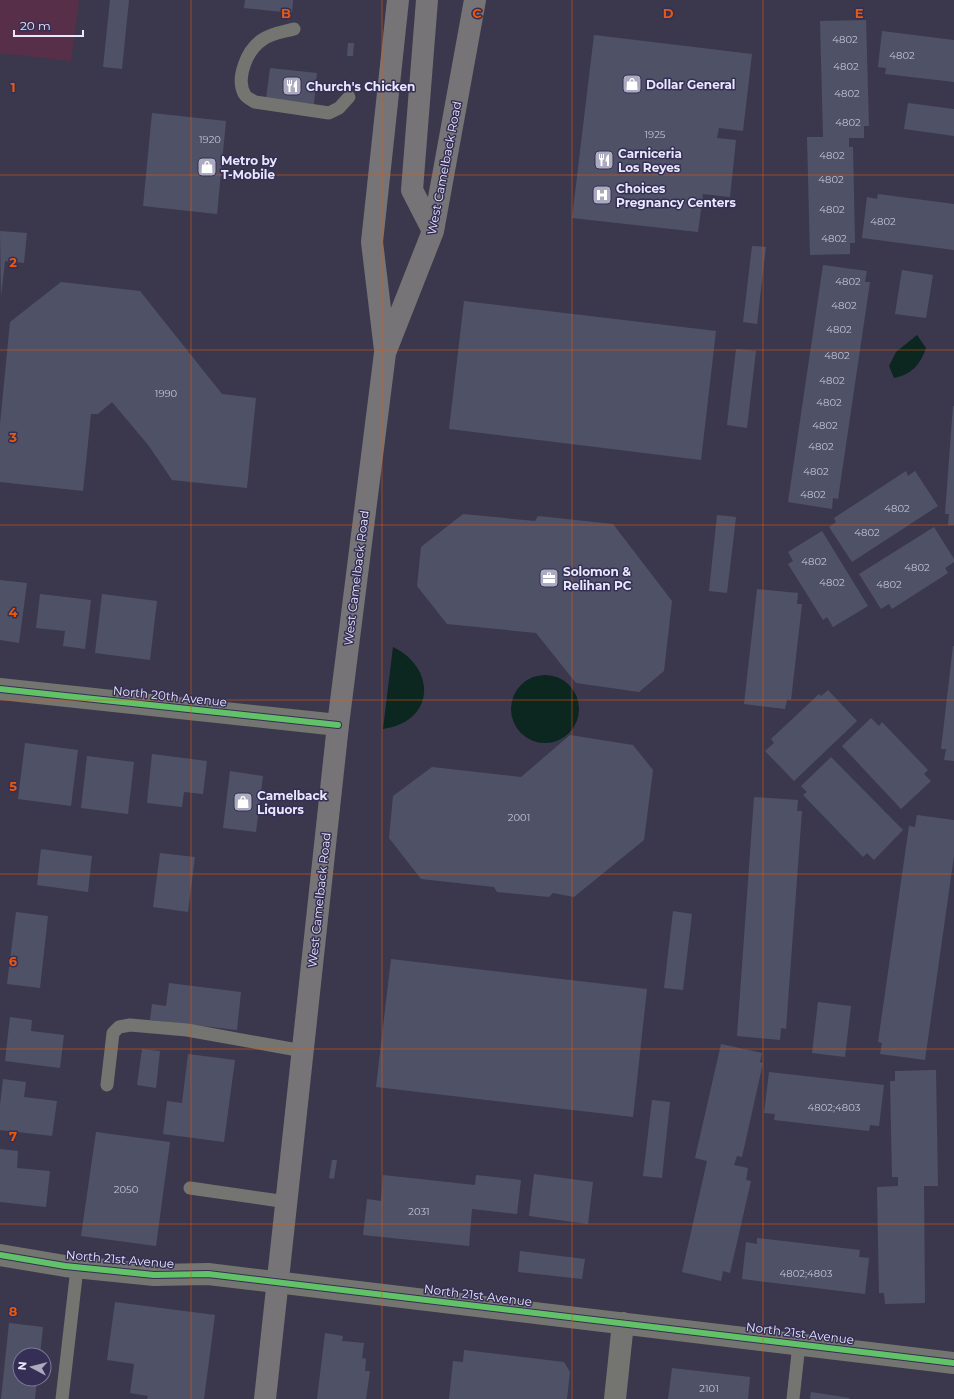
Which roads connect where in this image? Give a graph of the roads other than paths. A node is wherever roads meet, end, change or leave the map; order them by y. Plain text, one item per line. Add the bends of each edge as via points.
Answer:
1 (398, 0) edge
2 (427, 0) edge
3 (475, 0) edge
4 (294, 29) dead end
5 (349, 97) dead end
6 (433, 231) junction
7 (385, 353) junction
8 (0, 689) edge
9 (338, 725) junction
10 (303, 1051) junction
11 (107, 1085) dead end
12 (190, 1188) dead end
13 (287, 1202) junction
14 (0, 1255) edge
15 (77, 1268) junction
16 (278, 1283) junction
17 (623, 1323) junction
18 (799, 1344) junction
19 (954, 1362) edge
20 (62, 1399) edge
21 (265, 1399) edge
22 (615, 1399) edge
23 (793, 1399) edge

1 - 7 main road, West Camelback Road via 372,242
2 - 6 main road via 412,190
3 - 6 main road, West Camelback Road
4 - 5 lane via 262,40 249,53 242,86 245,96 255,102 329,113 339,108
6 - 7 main road, West Camelback Road
7 - 9 main road, West Camelback Road
8 - 9 street, North 20th Avenue
9 - 10 main road, West Camelback Road
10 - 11 lane via 187,1030 130,1025 119,1027 113,1033
10 - 13 main road, West Camelback Road
12 - 13 lane
13 - 16 main road, West Camelback Road
14 - 15 street, North 21st Avenue
15 - 16 street, North 21st Avenue via 154,1275 208,1274
15 - 20 lane
16 - 17 street, North 21st Avenue
16 - 21 main road, West Camelback Road
17 - 18 street, North 21st Avenue
17 - 22 street
18 - 19 street, North 21st Avenue
18 - 23 lane

